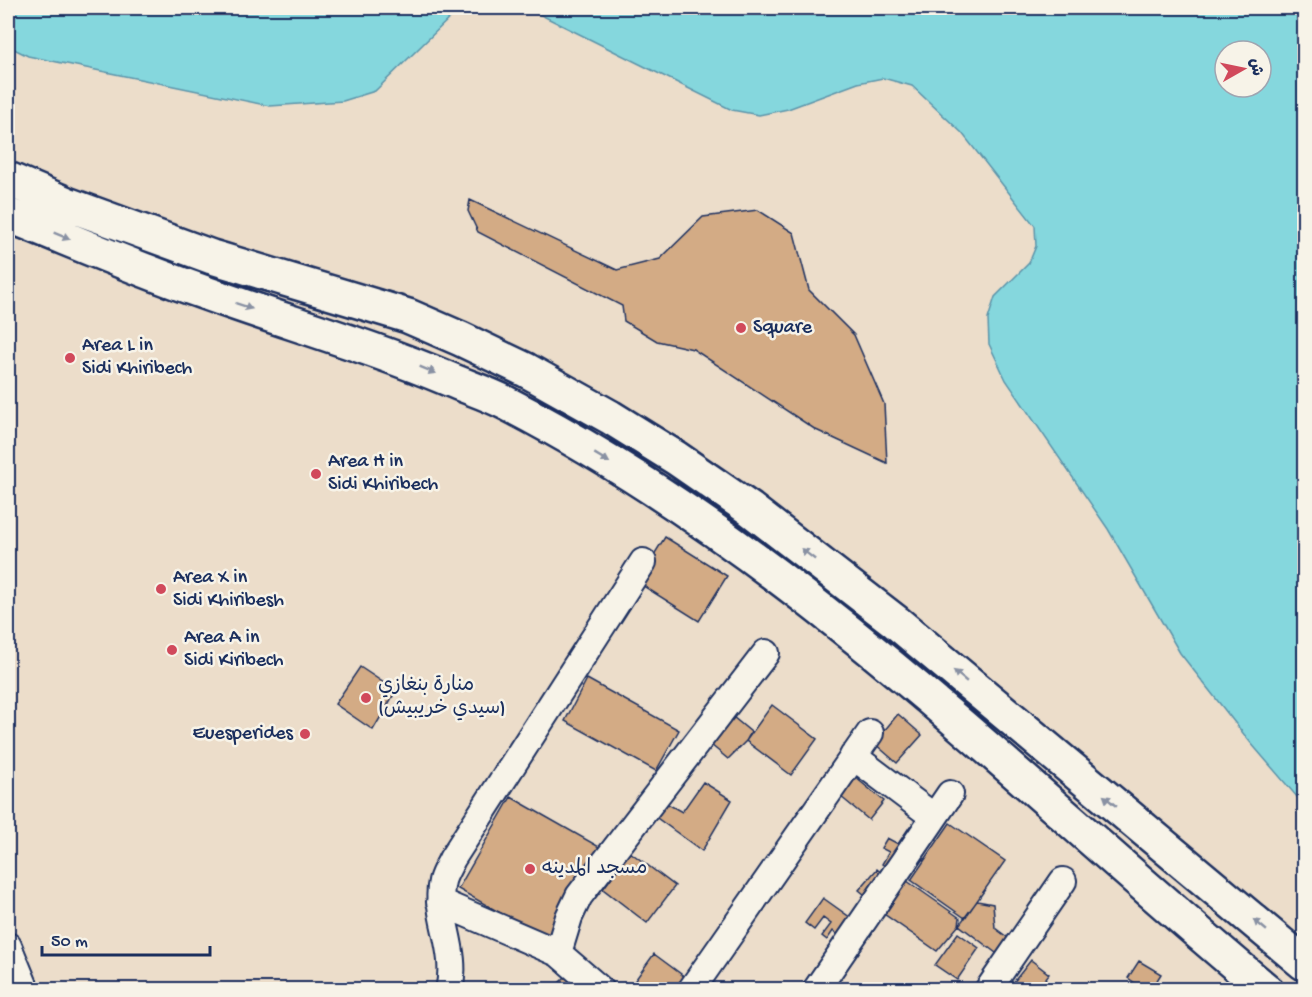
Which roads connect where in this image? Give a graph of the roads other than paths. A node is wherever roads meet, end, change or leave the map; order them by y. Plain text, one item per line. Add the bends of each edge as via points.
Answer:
1 (8, 179) edge
2 (8, 215) edge
3 (643, 562) dead end
4 (766, 653) dead end
5 (870, 733) dead end
6 (853, 756) junction
7 (950, 794) dead end
8 (934, 817) junction
9 (1064, 881) dead end
10 (440, 902) junction
11 (8, 946) edge
12 (558, 953) junction
13 (1305, 963) edge
14 (1257, 987) edge
15 (26, 990) edge
16 (448, 990) edge
17 (601, 990) edge
18 (691, 990) edge
19 (816, 990) edge
20 (988, 990) edge

13 -> 1 main road via 887,615 750,509 610,417 526,370 408,316 212,257
2 -> 14 main road via 201,291 390,355 494,398 650,487 799,591 984,744
3 - 10 street via 452,859 442,881
4 - 12 street via 579,896
5 - 6 street
6 - 8 street
6 - 18 street
7 - 8 street
8 - 19 street
9 - 20 street
10 - 12 street
10 - 16 street via 450,947 452,971
11 - 15 street
12 - 17 street

